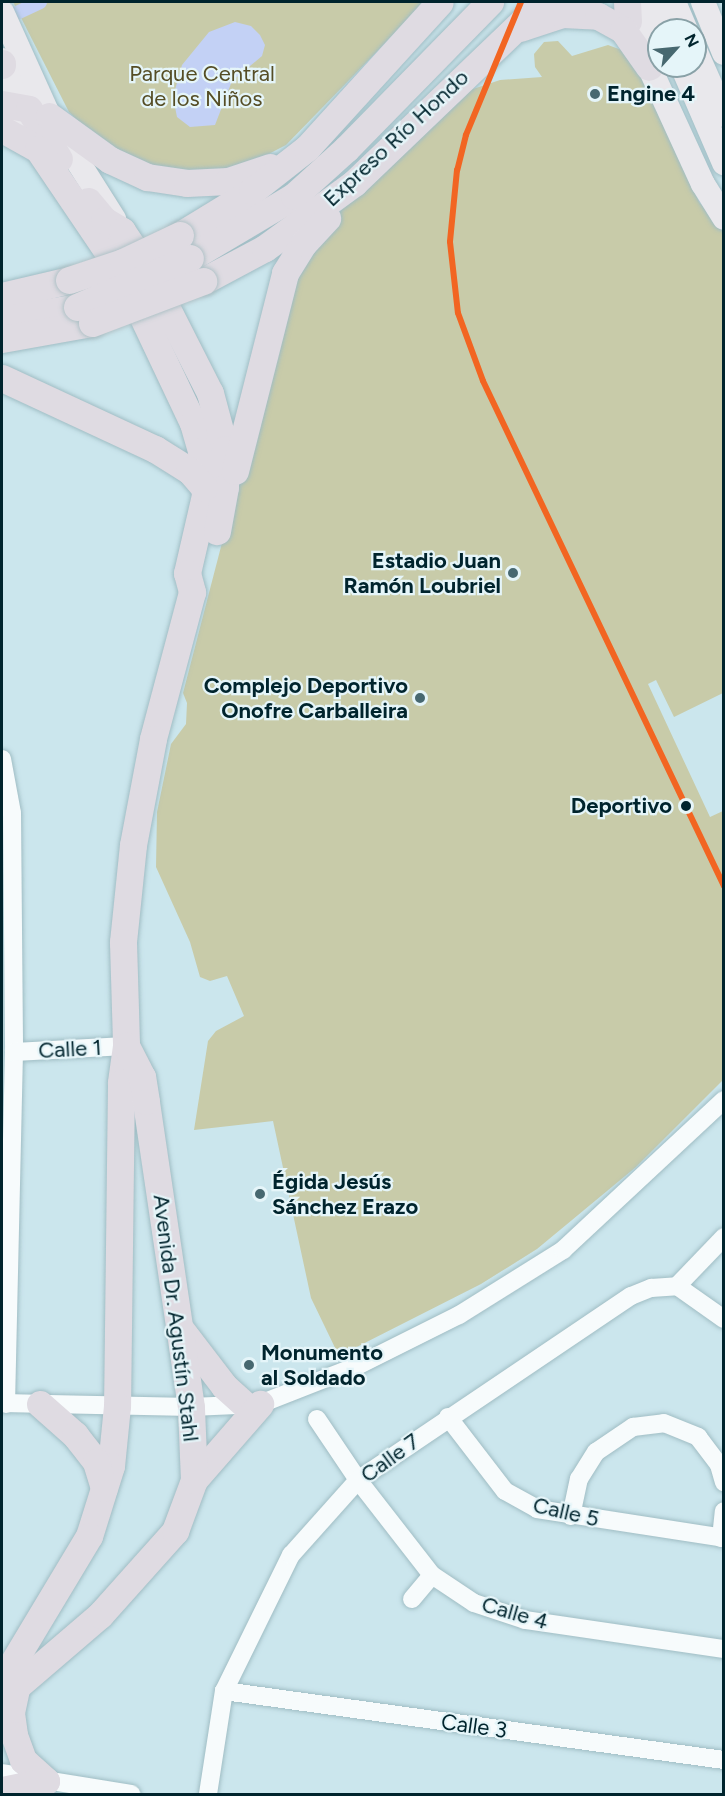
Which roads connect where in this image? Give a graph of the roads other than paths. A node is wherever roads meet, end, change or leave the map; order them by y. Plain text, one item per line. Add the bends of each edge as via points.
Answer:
1 (440, 2) edge
2 (490, 2) edge
3 (530, 2) edge
4 (543, 2) edge
5 (655, 2) edge
6 (674, 2) edge
7 (702, 3) edge
8 (628, 6) edge
9 (2, 12) edge
10 (662, 18) edge
11 (681, 18) edge
12 (508, 33) junction
13 (723, 53) edge
14 (647, 61) edge
15 (7, 62) edge
16 (647, 64) edge
17 (654, 78) edge
18 (687, 78) edge
19 (707, 78) edge
20 (9, 105) edge
21 (723, 115) edge
22 (49, 116) junction
23 (329, 125) junction
24 (2, 129) edge
25 (38, 149) junction
26 (291, 162) junction
27 (723, 163) edge
28 (354, 183) junction
29 (723, 218) edge
30 (248, 222) junction
31 (122, 231) junction
32 (191, 258) junction
33 (69, 280) junction
34 (2, 282) edge
35 (2, 296) edge
36 (85, 315) junction
37 (158, 315) junction
38 (2, 320) edge
39 (2, 339) edge
40 (2, 378) edge
41 (251, 397) junction
42 (205, 418) junction
43 (155, 449) junction
44 (215, 487) junction
45 (2, 759) edge
46 (126, 1046) junction
47 (14, 1052) junction
48 (723, 1100) edge
49 (6, 1204) edge
50 (723, 1237) edge
51 (677, 1286) junction
52 (723, 1319) edge
53 (179, 1327) junction
54 (4, 1403) edge
55 (40, 1404) junction
56 (253, 1405) junction
57 (117, 1406) junction
58 (191, 1407) junction
59 (448, 1417) junction
60 (317, 1419) dead end
61 (194, 1480) junction
62 (358, 1480) junction
63 (723, 1482) edge
64 (104, 1488) junction
65 (723, 1511) edge
66 (571, 1516) junction
67 (722, 1538) edge
68 (432, 1575) junction
69 (62, 1581) junction
70 (412, 1599) dead end
71 (62, 1648) junction
72 (723, 1649) edge
73 (6, 1689) edge
74 (224, 1691) junction
75 (723, 1760) edge
76 (2, 1773) edge
77 (46, 1781) junction
78 (2, 1790) edge
79 (131, 1794) edge
80 (208, 1794) edge

1 - 23 highway, Expreso Río Hondo
2 - 30 highway via 346,150 294,195
3 - 12 highway
4 - 12 highway, Expreso Río Hondo
5 - 10 main road
6 - 11 main road
7 - 13 main road
8 - 14 main road
9 - 15 main road
12 - 16 highway via 562,14 597,16 623,30
12 - 28 highway, Expreso Río Hondo
15 - 20 main road
15 - 22 main road
17 - 29 main road
18 - 27 main road
19 - 21 main road
20 - 25 main road
20 - 31 highway via 33,114 70,177 104,220
22 - 26 highway via 110,160 147,177 170,182 228,181
22 - 31 main road
23 - 26 highway, Expreso Río Hondo
23 - 30 highway via 306,165
24 - 25 highway
25 - 37 highway
26 - 32 highway, Expreso Río Hondo via 218,214
28 - 32 highway, Expreso Río Hondo via 265,248
28 - 41 highway via 343,202 304,243 285,273
30 - 32 highway
31 - 37 highway
32 - 33 highway, Expreso Río Hondo, bridge via 123,262
32 - 36 highway, Expreso Río Hondo, bridge
33 - 34 highway
33 - 35 highway, Expreso Río Hondo
36 - 38 highway
36 - 39 highway, Expreso Río Hondo
37 - 42 highway, Avenida Dr. Agustín Stahl
40 - 43 highway
41 - 42 highway
41 - 44 highway via 234,474
42 - 43 highway via 179,443
42 - 44 highway, Avenida Dr. Agustín Stahl via 225,448
43 - 44 highway
44 - 46 highway, Avenida Dr. Agustín Stahl via 205,580 192,592 153,739 133,844 123,942
45 - 47 street via 12,813
46 - 47 street, Calle 1
46 - 53 highway, Avenida Dr. Agustín Stahl via 142,1077
46 - 57 highway, Avenida Dr. Agustín Stahl via 121,1083
47 - 49 street
48 - 56 street via 563,1250 451,1319 357,1366
49 - 54 street
50 - 51 street
51 - 52 street
51 - 59 street, Calle 7 via 651,1288 631,1296
53 - 56 highway via 224,1386
53 - 58 highway, Avenida Dr. Agustín Stahl
54 - 55 street
55 - 57 street
55 - 64 highway via 96,1462
56 - 58 street
56 - 61 highway
57 - 58 street
57 - 64 highway, Avenida Dr. Agustín Stahl via 111,1466
58 - 61 highway, Avenida Dr. Agustín Stahl
59 - 62 street, Calle 7
59 - 66 street, Calle 5 via 505,1491 537,1509
60 - 62 street, Calle 4
61 - 71 highway, Avenida Dr. Agustín Stahl via 175,1531 100,1615
62 - 68 street, Calle 4
62 - 74 street, Calle 7 via 291,1555
63 - 66 street via 719,1465 698,1437 664,1422 633,1427 596,1452 579,1479
64 - 69 highway, Avenida Dr. Agustín Stahl via 89,1536
65 - 67 street
66 - 67 street, Calle 5
68 - 70 street
68 - 72 street, Calle 4 via 474,1603 525,1620
69 - 71 highway via 48,1631
69 - 73 highway, Avenida Dr. Agustín Stahl
71 - 73 highway, Avenida Dr. Agustín Stahl
73 - 77 highway via 14,1736 23,1760
74 - 75 street, Calle 3
74 - 80 street, Calle 7
76 - 77 street
77 - 78 highway
77 - 79 street

